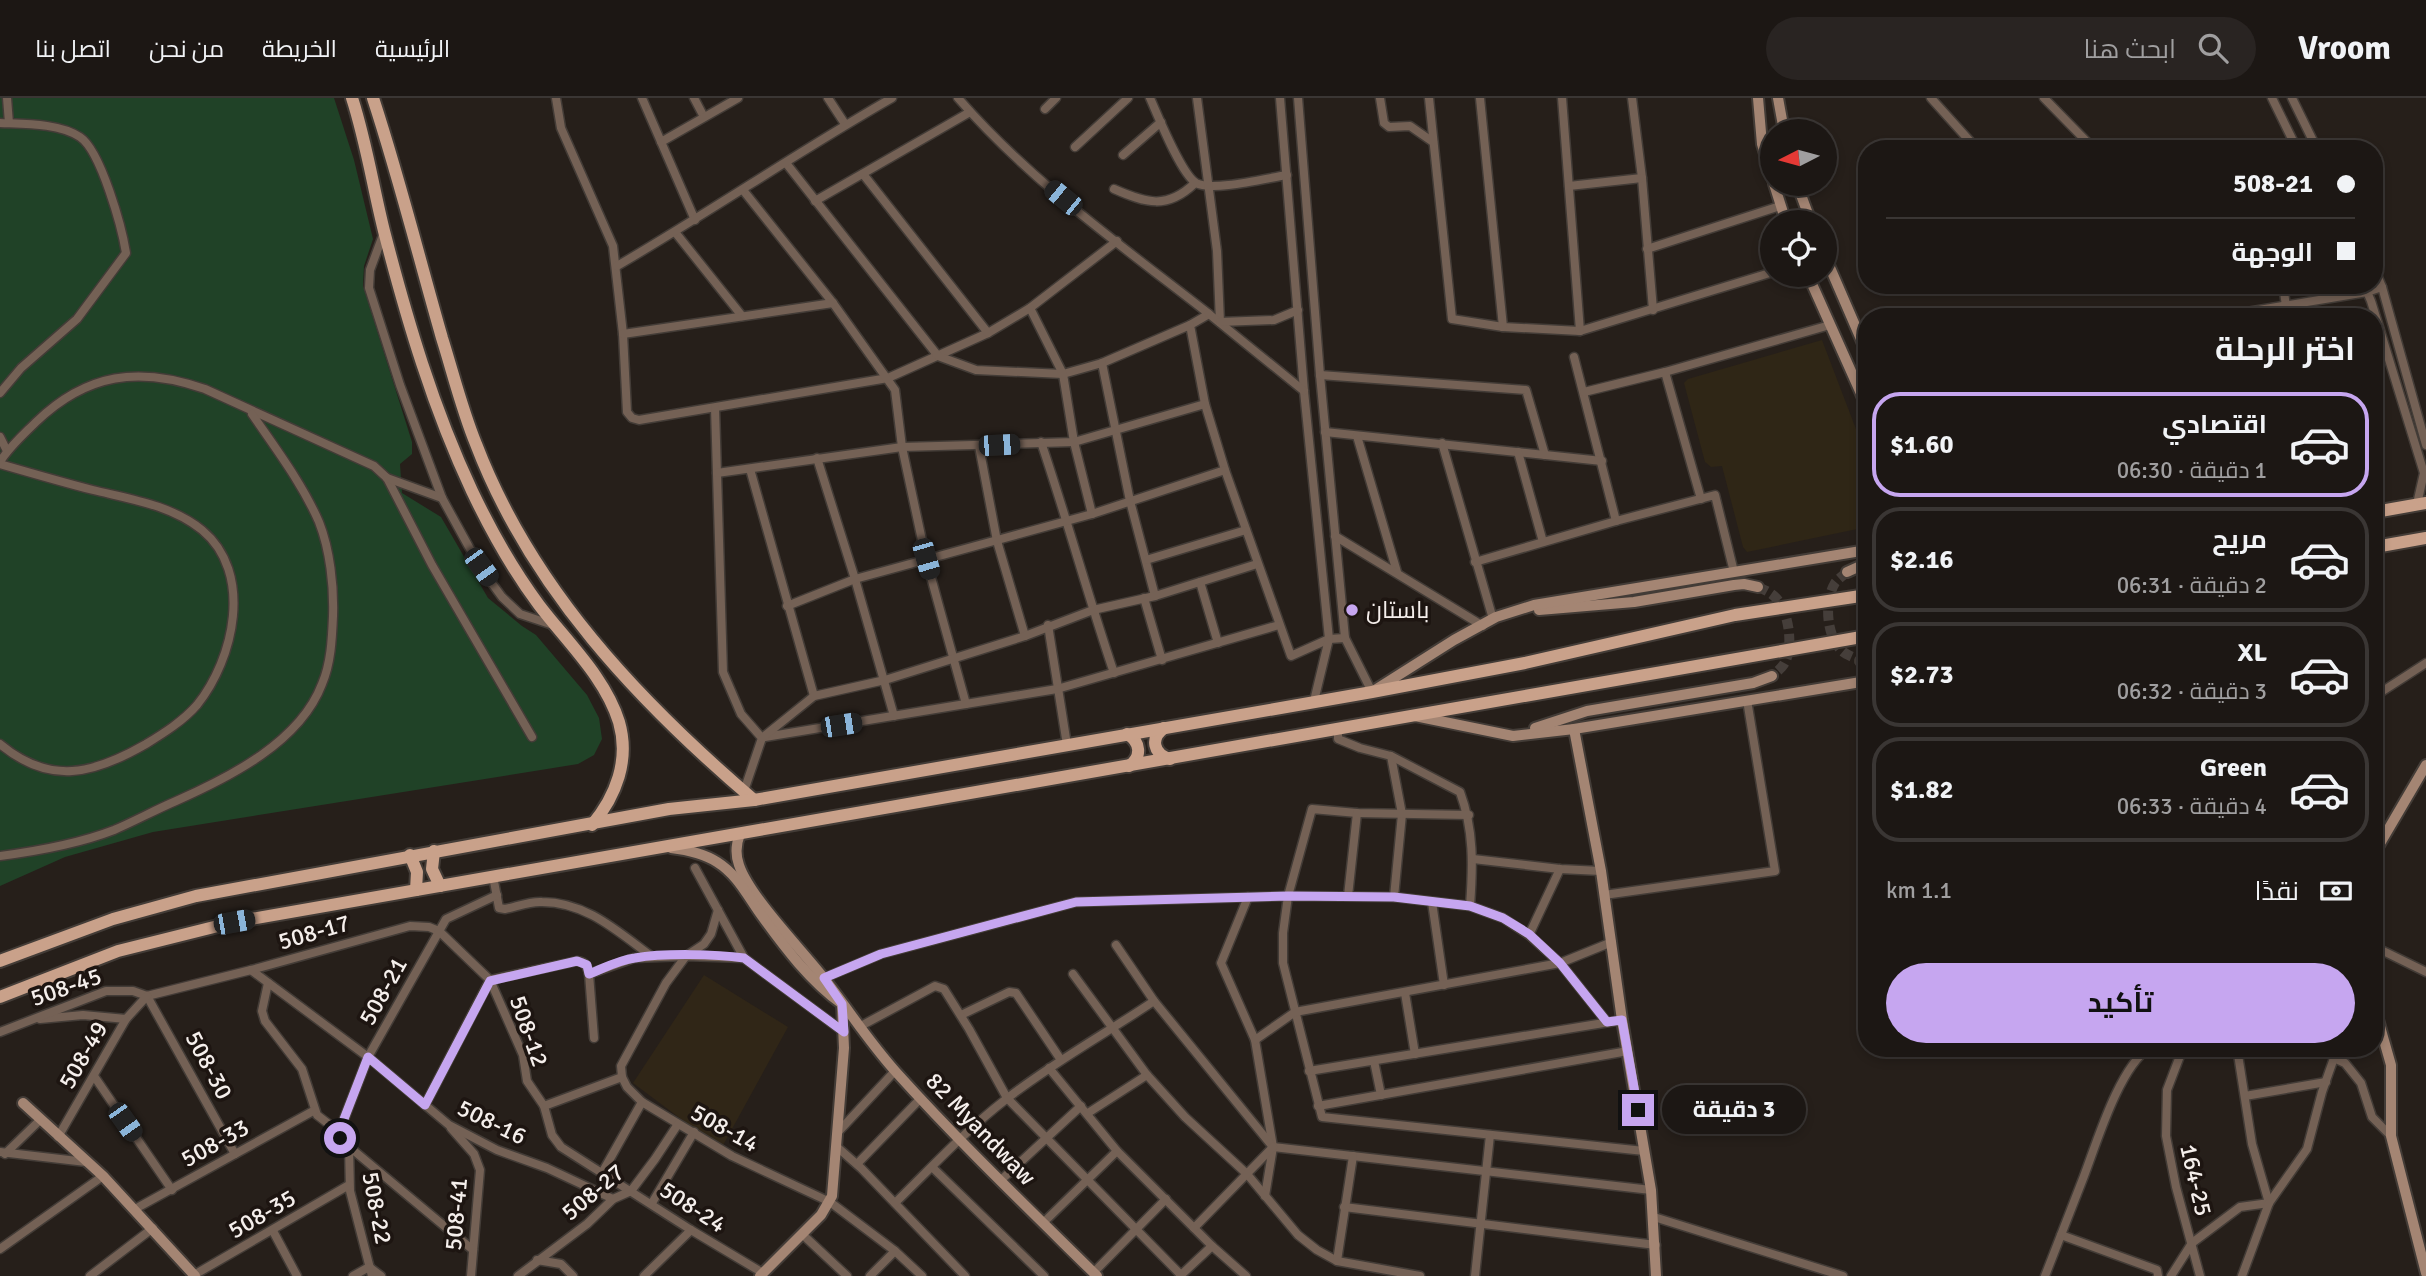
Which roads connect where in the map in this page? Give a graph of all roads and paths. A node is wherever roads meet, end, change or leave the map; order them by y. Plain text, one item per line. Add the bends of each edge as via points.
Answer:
1 (7, 98) edge
2 (352, 98) edge
3 (373, 98) edge
4 (556, 98) edge
5 (642, 98) edge
6 (694, 98) edge
7 (738, 98) edge
8 (828, 98) edge
9 (892, 98) edge
10 (958, 98) edge
11 (1056, 98) edge
12 (1128, 98) edge
13 (1150, 98) edge
14 (1197, 98) edge
15 (1280, 98) edge
16 (1298, 98) edge
17 (1380, 98) edge
18 (1429, 98) edge
19 (1480, 98) edge
20 (1562, 98) edge
21 (1632, 98) edge
22 (1758, 98) edge
23 (1778, 98) edge
24 (1931, 98) edge
25 (2044, 98) edge
26 (2272, 98) edge
27 (2292, 98) edge
28 (1045, 109) dead end
29 (970, 112) junction
30 (704, 117) junction
31 (1781, 119) edge
32 (1760, 121) edge
33 (1161, 122) junction
34 (4, 123) edge
35 (845, 124) junction
36 (1969, 140) edge
37 (2085, 140) edge
38 (2293, 140) edge
39 (2313, 140) edge
40 (661, 142) junction
41 (1433, 142) junction
42 (1075, 148) dead end
43 (1123, 155) dead end
44 (786, 163) junction
45 (863, 174) junction
46 (1287, 175) junction
47 (1642, 178) junction
48 (1195, 183) junction
49 (1569, 186) junction
50 (1210, 187) junction
51 (1114, 188) dead end
52 (743, 190) junction
53 (1777, 196) edge
54 (815, 201) junction
55 (1780, 206) junction
56 (1782, 210) edge
57 (695, 220) junction
58 (384, 232) junction
59 (675, 232) junction
60 (1117, 242) junction
61 (1647, 249) junction
62 (617, 266) junction
63 (1760, 276) edge
64 (1837, 284) edge
65 (1813, 287) edge
66 (2383, 290) edge
67 (2284, 294) edge
68 (2342, 294) edge
69 (833, 303) junction
70 (2286, 306) junction
71 (2273, 308) edge
72 (1030, 309) junction
73 (1298, 310) junction
74 (1653, 310) junction
75 (1209, 314) junction
76 (742, 316) junction
77 (1220, 322) junction
78 (1190, 325) junction
79 (1830, 325) junction
80 (1503, 327) junction
81 (1580, 331) junction
82 (1858, 332) edge
83 (988, 333) junction
84 (624, 334) junction
85 (2383, 345) edge
86 (938, 356) junction
87 (1574, 356) dead end
88 (1102, 363) junction
89 (1665, 372) junction
90 (1063, 374) junction
91 (1320, 375) junction
92 (888, 378) junction
93 (1858, 380) edge
94 (1304, 391) junction
95 (0, 393) edge
96 (1584, 393) junction
97 (1205, 404) junction
98 (715, 408) junction
99 (251, 411) junction
100 (1115, 430) junction
101 (1325, 432) junction
102 (1357, 436) junction
103 (0, 437) edge
104 (1041, 442) junction
105 (1074, 442) junction
106 (1441, 443) junction
107 (2426, 444) edge
108 (979, 446) junction
109 (902, 447) junction
110 (7, 451) junction
111 (1518, 452) junction
112 (1545, 455) junction
113 (817, 458) junction
114 (1602, 461) junction
115 (0, 463) edge
116 (750, 469) junction
117 (1225, 470) junction
118 (717, 473) junction
119 (387, 478) junction
120 (443, 498) junction
121 (1700, 499) junction
122 (1130, 501) junction
123 (2422, 503) edge
124 (2383, 510) edge
125 (1092, 514) junction
126 (1068, 520) junction
127 (1616, 520) junction
128 (1246, 530) junction
129 (1335, 536) junction
130 (2426, 538) edge
131 (997, 541) junction
132 (1543, 541) junction
133 (2383, 546) edge
134 (1858, 551) edge
135 (926, 559) junction
136 (1146, 560) junction
137 (1475, 562) junction
138 (1257, 564) junction
139 (1858, 567) edge
140 (1396, 572) junction
141 (1734, 572) junction
142 (1847, 572) tunnel mouth
143 (855, 579) junction
144 (1200, 582) junction
145 (1758, 587) tunnel mouth
146 (1155, 596) junction
147 (1858, 596) edge
148 (1144, 598) junction
149 (787, 606) junction
150 (1093, 610) junction
151 (1510, 613) junction
152 (1493, 619) junction
153 (1048, 625) junction
154 (1279, 625) junction
155 (555, 626) junction
156 (1483, 626) junction
157 (1025, 636) junction
158 (1345, 638) junction
159 (1858, 638) edge
160 (1329, 639) junction
161 (1217, 643) junction
162 (955, 659) junction
163 (1162, 660) junction
164 (2426, 663) edge
165 (1114, 673) junction
166 (1772, 676) tunnel mouth
167 (885, 680) junction
168 (1858, 682) edge
169 (1057, 689) junction
170 (2383, 691) edge
171 (1372, 692) junction
172 (814, 696) junction
173 (1748, 700) junction
174 (1314, 701) junction
175 (966, 704) junction
176 (894, 716) junction
177 (1415, 716) junction
178 (1164, 728) junction
179 (1574, 729) junction
180 (1338, 730) junction
181 (1127, 734) junction
182 (1513, 736) junction
183 (532, 737) dead end
184 (762, 738) junction
185 (0, 744) edge
186 (1067, 745) junction
187 (1391, 756) junction
188 (1170, 759) junction
189 (2426, 765) edge
190 (1128, 766) junction
191 (749, 795) junction
192 (1357, 813) junction
193 (1402, 814) junction
194 (1469, 815) junction
195 (592, 825) junction
196 (740, 834) junction
197 (2383, 838) edge
198 (661, 846) junction
199 (435, 851) junction
200 (410, 855) junction
201 (0, 856) edge
202 (1473, 859) junction
203 (695, 868) dead end
204 (1560, 869) junction
205 (1601, 871) junction
206 (493, 876) junction
207 (440, 886) junction
208 (415, 890) junction
209 (497, 895) junction
210 (1604, 895) junction
211 (1288, 896) junction
212 (1348, 896) junction
213 (1248, 897) junction
214 (1394, 897) junction
215 (1432, 902) junction
216 (1470, 906) junction
217 (718, 910) junction
218 (439, 930) junction
219 (1529, 934) junction
220 (1612, 942) junction
221 (1116, 945) dead end
222 (2383, 951) edge
223 (651, 956) junction
224 (686, 956) junction
225 (744, 958) junction
226 (0, 961) edge
227 (1560, 963) junction
228 (251, 970) junction
229 (2426, 972) edge
230 (589, 974) junction
231 (1073, 974) dead end
232 (824, 978) junction
233 (490, 981) junction
234 (268, 983) junction
235 (1444, 985) junction
236 (1405, 993) junction
237 (147, 996) junction
238 (0, 997) edge
239 (1154, 1001) junction
240 (842, 1004) junction
241 (1295, 1012) junction
242 (961, 1016) junction
243 (126, 1019) junction
244 (1622, 1020) junction
245 (24, 1022) junction
246 (1607, 1022) junction
247 (859, 1027) junction
248 (1112, 1028) junction
249 (0, 1032) edge
250 (844, 1032) junction
251 (594, 1038) dead end
252 (2383, 1039) edge
253 (1255, 1040) junction
254 (1628, 1051) junction
255 (1415, 1054) junction
256 (368, 1057) junction
257 (2139, 1057) edge
258 (2180, 1057) edge
259 (2238, 1057) edge
260 (2334, 1058) joint
261 (1061, 1060) junction
262 (1374, 1061) junction
263 (1049, 1068) junction
264 (895, 1071) junction
265 (1309, 1071) junction
266 (1147, 1075) junction
267 (94, 1076) junction
268 (622, 1077) junction
269 (2326, 1082) junction
270 (1381, 1095) junction
271 (2245, 1096) junction
272 (921, 1098) junction
273 (1007, 1098) junction
274 (642, 1102) junction
275 (23, 1103) dead end
276 (425, 1105) junction
277 (544, 1106) junction
278 (1318, 1106) junction
279 (315, 1110) junction
280 (1084, 1110) junction
281 (40, 1120) junction
282 (678, 1124) junction
283 (449, 1125) junction
284 (839, 1131) junction
285 (339, 1132) junction
286 (694, 1132) junction
287 (1490, 1135) junction
288 (2391, 1136) junction
289 (58, 1137) junction
290 (959, 1138) junction
291 (1046, 1138) junction
292 (349, 1146) junction
293 (837, 1147) junction
294 (1273, 1147) junction
295 (1117, 1151) junction
296 (1644, 1151) junction
297 (2, 1154) edge
298 (235, 1154) junction
299 (1353, 1156) junction
300 (86, 1163) junction
301 (857, 1164) junction
302 (932, 1167) junction
303 (1486, 1172) junction
304 (601, 1173) junction
305 (1247, 1174) junction
306 (103, 1176) junction
307 (1087, 1180) junction
308 (1000, 1181) junction
309 (349, 1185) junction
310 (172, 1189) junction
311 (1651, 1190) junction
312 (631, 1191) junction
313 (1265, 1196) junction
314 (613, 1199) junction
315 (1166, 1199) junction
316 (830, 1202) junction
317 (652, 1203) junction
318 (895, 1203) junction
319 (2269, 1203) junction
320 (1344, 1207) junction
321 (135, 1209) junction
322 (1654, 1217) junction
323 (1043, 1223) junction
324 (1480, 1224) junction
325 (153, 1228) junction
326 (1194, 1228) junction
327 (1136, 1229) junction
328 (691, 1230) junction
329 (273, 1231) junction
330 (802, 1234) junction
331 (2061, 1236) junction
332 (2192, 1243) junction
333 (1656, 1245) junction
334 (1212, 1246) junction
335 (0, 1249) edge
336 (473, 1250) junction
337 (895, 1251) junction
338 (537, 1260) junction
339 (1337, 1261) junction
340 (369, 1266) junction
341 (2426, 1273) edge
342 (762, 1274) edge
343 (1096, 1274) edge
344 (1394, 1274) edge
345 (195, 1275) edge
346 (90, 1276) edge
347 (297, 1276) edge
348 (353, 1276) edge
349 (372, 1276) edge
350 (381, 1276) edge
351 (471, 1276) edge
352 (518, 1276) edge
353 (573, 1276) edge
354 (644, 1276) edge
355 (847, 1276) edge
356 (870, 1276) edge
357 (922, 1276) edge
358 (965, 1276) edge
359 (1044, 1276) edge
360 (1181, 1276) edge
361 (1246, 1276) edge
362 (1420, 1276) edge
363 (1475, 1276) edge
364 (1656, 1276) edge
365 (1843, 1276) edge
366 (2045, 1276) edge
367 (2158, 1276) edge
368 (2171, 1276) edge
369 (2200, 1276) edge
370 (2242, 1276) edge

1 - 34 street
2 - 58 main road
3 - 191 main road via 474,441 516,529 549,583 611,662 685,739
4 - 62 street via 561,128 613,246
5 - 40 street
6 - 30 street
7 - 30 street
8 - 35 street
9 - 35 street
10 - 29 street
11 - 28 street
12 - 42 street
13 - 33 street
14 - 50 street
15 - 46 street
16 - 91 street
17 - 41 street via 1384,123 1410,126
18 - 41 street
19 - 80 street
20 - 49 street
21 - 47 street
22 - 32 street
23 - 31 street
24 - 36 street
25 - 37 street
26 - 38 street
27 - 39 street
29 - 45 street
29 - 60 street
30 - 40 street
33 - 43 street
33 - 48 street
34 - 95 street via 60,129 83,139 110,194 126,253 77,319
35 - 44 street
40 - 57 street
41 - 80 street via 1452,319
44 - 52 street
44 - 54 street
45 - 54 street
45 - 83 street
46 - 50 street
46 - 73 street
47 - 49 street
47 - 61 street
48 - 50 street
48 - 51 street via 1182,196 1164,201 1142,201
49 - 81 street
50 - 77 street
52 - 57 street
52 - 69 street
53 - 55 street
54 - 86 street
55 - 56 street
55 - 61 street
57 - 59 street
58 - 120 street via 370,270 369,288
58 - 155 main road via 422,366 452,448 496,538
59 - 62 street
59 - 76 street
60 - 72 street
60 - 75 street
61 - 74 street
62 - 84 street
63 - 74 street
64 - 82 street
65 - 79 street
66 - 107 street
67 - 70 street
68 - 70 street
69 - 76 street
69 - 92 street
70 - 71 street
72 - 83 street
72 - 90 street
73 - 77 street via 1274,320
73 - 94 street
74 - 81 street
75 - 77 street
75 - 78 street
76 - 84 street
77 - 94 street
78 - 88 street
78 - 97 street
79 - 89 street
79 - 93 street
80 - 81 street
83 - 86 street
84 - 98 street via 627,412 632,418
85 - 123 street via 2424,473
86 - 90 street via 976,370
86 - 92 street
87 - 96 street
88 - 90 street
88 - 100 street
89 - 96 street
89 - 121 street
90 - 105 street
91 - 101 street
91 - 112 street via 1526,390
92 - 98 street
92 - 109 street via 895,390
94 - 160 street
96 - 114 street
97 - 100 street
97 - 117 street
98 - 118 street
99 - 110 street via 183,382 115,378 70,394
99 - 119 street via 374,466
99 - 201 street via 295,476 327,547 333,606 329,658 312,706 277,741 199,790 111,831
100 - 105 street
100 - 122 street
101 - 102 street
101 - 129 street
102 - 106 street
102 - 140 street
103 - 110 street
104 - 105 street
104 - 108 street
104 - 126 street
105 - 125 street
106 - 111 street
106 - 137 street
108 - 109 street
108 - 131 street
109 - 113 street
109 - 135 street
110 - 115 street
111 - 112 street
111 - 132 street
112 - 114 street
113 - 116 street
113 - 143 street
114 - 127 street
115 - 185 street via 160,507 187,519 218,549 228,569 234,608 223,658 202,698 189,714 126,755 87,770 50,771 16,757
116 - 118 street
116 - 149 street
117 - 122 street
117 - 128 street
118 - 184 street via 723,672 741,714
119 - 120 street
119 - 183 street
120 - 155 street via 502,597 520,614
121 - 127 street
121 - 141 street via 1715,495
122 - 125 street
122 - 136 street
123 - 124 main road
125 - 126 street
126 - 131 street
126 - 150 street
127 - 132 street
128 - 136 street
128 - 138 street
129 - 140 street
129 - 158 street
130 - 133 main road
131 - 135 street
131 - 157 street
132 - 137 street
134 - 141 street
135 - 143 street
135 - 162 street
136 - 146 street
137 - 152 street
138 - 144 street
138 - 154 street
139 - 142 street
140 - 156 street
141 - 151 street via 1534,605
143 - 149 street
143 - 167 street
144 - 146 street
144 - 161 street
145 - 151 street via 1744,584 1634,603
146 - 148 street
147 - 171 main road via 1735,615
148 - 150 street
148 - 163 street
149 - 172 street
150 - 153 street
150 - 165 street
151 - 152 street
152 - 156 street
153 - 157 street
153 - 169 street
154 - 160 street via 1291,656
154 - 161 street
155 - 195 main road via 608,696 622,736 615,789
156 - 171 street
157 - 162 street
158 - 160 street
158 - 171 street
159 - 177 main road
160 - 174 street
161 - 163 street
162 - 167 street
162 - 175 street
163 - 165 street
164 - 170 street
165 - 169 street
166 - 182 street via 1587,711
167 - 172 street
167 - 176 street
168 - 173 street
169 - 175 street
169 - 186 street
171 - 174 main road
172 - 184 street
173 - 179 street
173 - 210 street via 1775,871
174 - 178 main road
175 - 176 street
176 - 184 street
177 - 180 main road
177 - 182 street
178 - 181 main road
178 - 188 main road via 1155,737 1155,746 1158,754
179 - 182 street
179 - 205 street
180 - 187 street via 1338,739
180 - 188 main road
181 - 186 main road
181 - 190 main road via 1138,747 1138,757
184 - 191 street
186 - 191 main road
187 - 193 street
187 - 194 street via 1460,792
188 - 190 main road
189 - 197 street
190 - 196 main road
191 - 195 main road
192 - 193 street
192 - 211 street via 1312,809
192 - 212 street
193 - 194 street
193 - 214 street
194 - 202 street
195 - 199 main road
196 - 198 main road
196 - 232 street via 736,850 741,871
198 - 206 main road
198 - 240 street via 694,851 724,867 811,978
199 - 200 main road
199 - 207 main road via 432,869
200 - 208 main road via 417,872
200 - 226 main road via 161,905 72,932
202 - 204 street
202 - 216 street
203 - 217 street
204 - 205 street
204 - 219 street
205 - 210 street
206 - 207 main road
206 - 209 street
207 - 208 main road
208 - 238 main road via 182,934 106,955
209 - 218 street via 446,919
209 - 223 street via 499,908 505,909 540,901 573,905 595,915
210 - 220 street
211 - 212 street
211 - 213 street
211 - 241 street via 1283,963
212 - 214 street
213 - 232 street via 1076,902 881,954
213 - 253 street via 1222,963
214 - 215 street
215 - 216 street
215 - 235 street
216 - 219 street
217 - 224 street via 704,944
217 - 225 street
218 - 228 street, 508-17 via 410,926
218 - 233 street, 508-12
218 - 256 street, 508-21
219 - 227 street
220 - 227 street
220 - 244 street
221 - 239 street
222 - 229 street
223 - 224 street
223 - 230 street
224 - 225 street
224 - 268 street via 621,1066
225 - 250 street
227 - 235 street
227 - 246 street
228 - 234 street, 508-16
228 - 237 street, 508-17
230 - 233 street via 587,965 577,961
230 - 251 street
231 - 248 street
232 - 240 street
233 - 276 street
233 - 277 street, 508-12 via 523,1055 527,1081
234 - 256 street, 508-16
234 - 279 street via 263,1018 302,1069
235 - 236 street
236 - 241 street
236 - 255 street
237 - 243 street, 508-49
237 - 245 street, 508-45 via 133,990 106,991
237 - 298 street, 508-30
239 - 248 street
239 - 294 street
240 - 247 street, 82 Myandwaw
240 - 250 street
241 - 253 street
241 - 265 street
242 - 247 street via 944,989 935,986
242 - 261 street via 1009,992 1016,993
242 - 273 street
243 - 245 street via 83,1014
243 - 267 street, 508-49
244 - 246 street
244 - 254 street
245 - 249 street, 508-45
246 - 255 street
247 - 264 street, 82 Myandwaw
248 - 261 street
248 - 266 street
250 - 284 street
252 - 288 street via 2391,1065
253 - 294 street
254 - 270 street
254 - 296 street
255 - 262 street
256 - 276 street, 508-16
256 - 285 street, 508-21
257 - 331 street via 2113,1102
258 - 332 street, 164-25 via 2167,1090 2166,1136
259 - 271 street
260 - 269 street
260 - 288 street via 2345,1063 2361,1083 2372,1117
261 - 263 street
262 - 265 street
262 - 270 street
263 - 273 street
263 - 280 street
264 - 272 street, 82 Myandwaw
264 - 284 street
265 - 278 street
266 - 280 street
266 - 305 street
267 - 289 street, 508-49
267 - 310 street
268 - 274 street, 508-14
268 - 277 street
269 - 271 street
269 - 319 street via 2307,1149
270 - 278 street
271 - 319 street via 2252,1144
272 - 290 street, 82 Myandwaw
272 - 301 street
273 - 290 street
273 - 291 street
274 - 282 street, 508-14
274 - 304 street, 508-27
275 - 281 street
276 - 283 street, 508-16
277 - 304 street, 508-12 via 552,1135 561,1147
278 - 287 street via 1322,1117
279 - 285 street
279 - 298 street, 508-33
280 - 291 street
280 - 295 street
281 - 289 street
281 - 297 street
282 - 286 street, 508-14
282 - 312 street, 508-27
283 - 314 street, 508-16
283 - 336 street, 508-41 via 478,1162
284 - 293 street
285 - 292 street
286 - 316 street, 508-14 via 732,1156
286 - 317 street
287 - 296 street
287 - 303 street
288 - 341 street
289 - 300 street
290 - 302 street
290 - 308 street, 82 Myandwaw
291 - 307 street
291 - 308 street
292 - 309 street, 508-22
292 - 336 street
293 - 301 street
293 - 316 street
294 - 299 street
294 - 305 street
294 - 313 street
295 - 307 street
295 - 315 street
296 - 311 street
297 - 300 street
298 - 310 street, 508-33
299 - 303 street
299 - 320 street
300 - 306 street
301 - 318 street
302 - 318 street
302 - 359 street
303 - 311 street
303 - 324 street
304 - 312 street, 508-24
305 - 313 street
305 - 326 street
306 - 321 street
306 - 335 street
307 - 323 street
307 - 327 street
308 - 323 street, 82 Myandwaw
309 - 329 street, 508-35
309 - 340 street, 508-22
310 - 321 street, 508-33
311 - 322 street
312 - 314 street, 508-27
312 - 317 street, 508-24
313 - 339 street via 1298,1235
314 - 338 street, 508-27
315 - 326 street
315 - 327 street
316 - 330 street
316 - 337 street, 508-14
317 - 328 street, 508-24
318 - 358 street
319 - 332 street via 2240,1207
319 - 370 street
320 - 324 street
320 - 339 street
321 - 325 street
322 - 333 street
322 - 365 street
323 - 343 street, 82 Myandwaw
324 - 333 street
324 - 363 street
325 - 345 street
325 - 346 street
326 - 334 street
327 - 343 street
327 - 360 street
328 - 342 street, 508-24
328 - 354 street
329 - 345 street, 508-35
329 - 347 street
330 - 342 street
330 - 355 street
331 - 366 street
331 - 367 street via 2157,1270
332 - 368 street
332 - 369 street, 164-25
333 - 364 street
334 - 360 street
334 - 361 street
336 - 351 street, 508-41
337 - 356 street
337 - 357 street, 508-14
338 - 352 street, 508-27
338 - 353 street via 561,1264
339 - 344 street
340 - 348 street
340 - 349 street, 508-22
340 - 350 street
344 - 362 street

